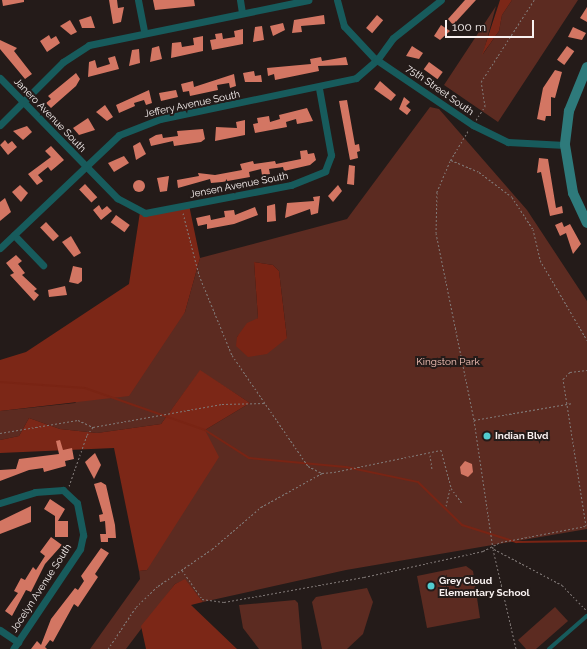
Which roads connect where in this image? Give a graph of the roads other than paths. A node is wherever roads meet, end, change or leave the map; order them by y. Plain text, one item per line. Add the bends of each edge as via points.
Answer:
1 (138, 0) edge
2 (240, 0) edge
3 (308, 0) edge
4 (337, 0) edge
5 (441, 0) edge
6 (242, 13) junction
7 (144, 32) junction
8 (377, 60) junction
9 (587, 67) edge
10 (0, 78) edge
11 (318, 88) junction
12 (23, 102) junction
13 (0, 125) edge
14 (565, 145) junction
15 (85, 165) junction
16 (587, 223) edge
17 (14, 235) junction
18 (0, 248) edge
19 (44, 265) dead end
20 (0, 503) edge
21 (587, 616) edge
22 (0, 630) edge
23 (18, 642) junction
24 (13, 649) edge
25 (549, 649) edge

1 - 7 street
2 - 6 street
3 - 6 street
4 - 8 street, 75th Street South via 344,26
5 - 8 street, Jeffery Avenue South via 393,38
6 - 7 street
7 - 12 street via 89,46 74,54
8 - 11 street, Jeffery Avenue South via 356,78
8 - 14 street, 75th Street South via 473,125 508,142
9 - 14 street via 570,110
10 - 12 street, Janero Avenue South
11 - 15 street, Jeffery Avenue South via 143,124 119,135
11 - 15 street, Jensen Avenue South via 331,155 326,171 291,185 182,207 140,212 117,198
12 - 13 street
12 - 15 street, Janero Avenue South
14 - 16 street via 573,193
15 - 17 street, Jeffery Avenue South
17 - 18 street, Jeffery Avenue South
17 - 19 street
20 - 23 street, Jocelyn Avenue South via 52,489 67,492 77,503 83,535 80,549
21 - 25 lane
22 - 23 street
23 - 24 street, Jocelyn Avenue South

